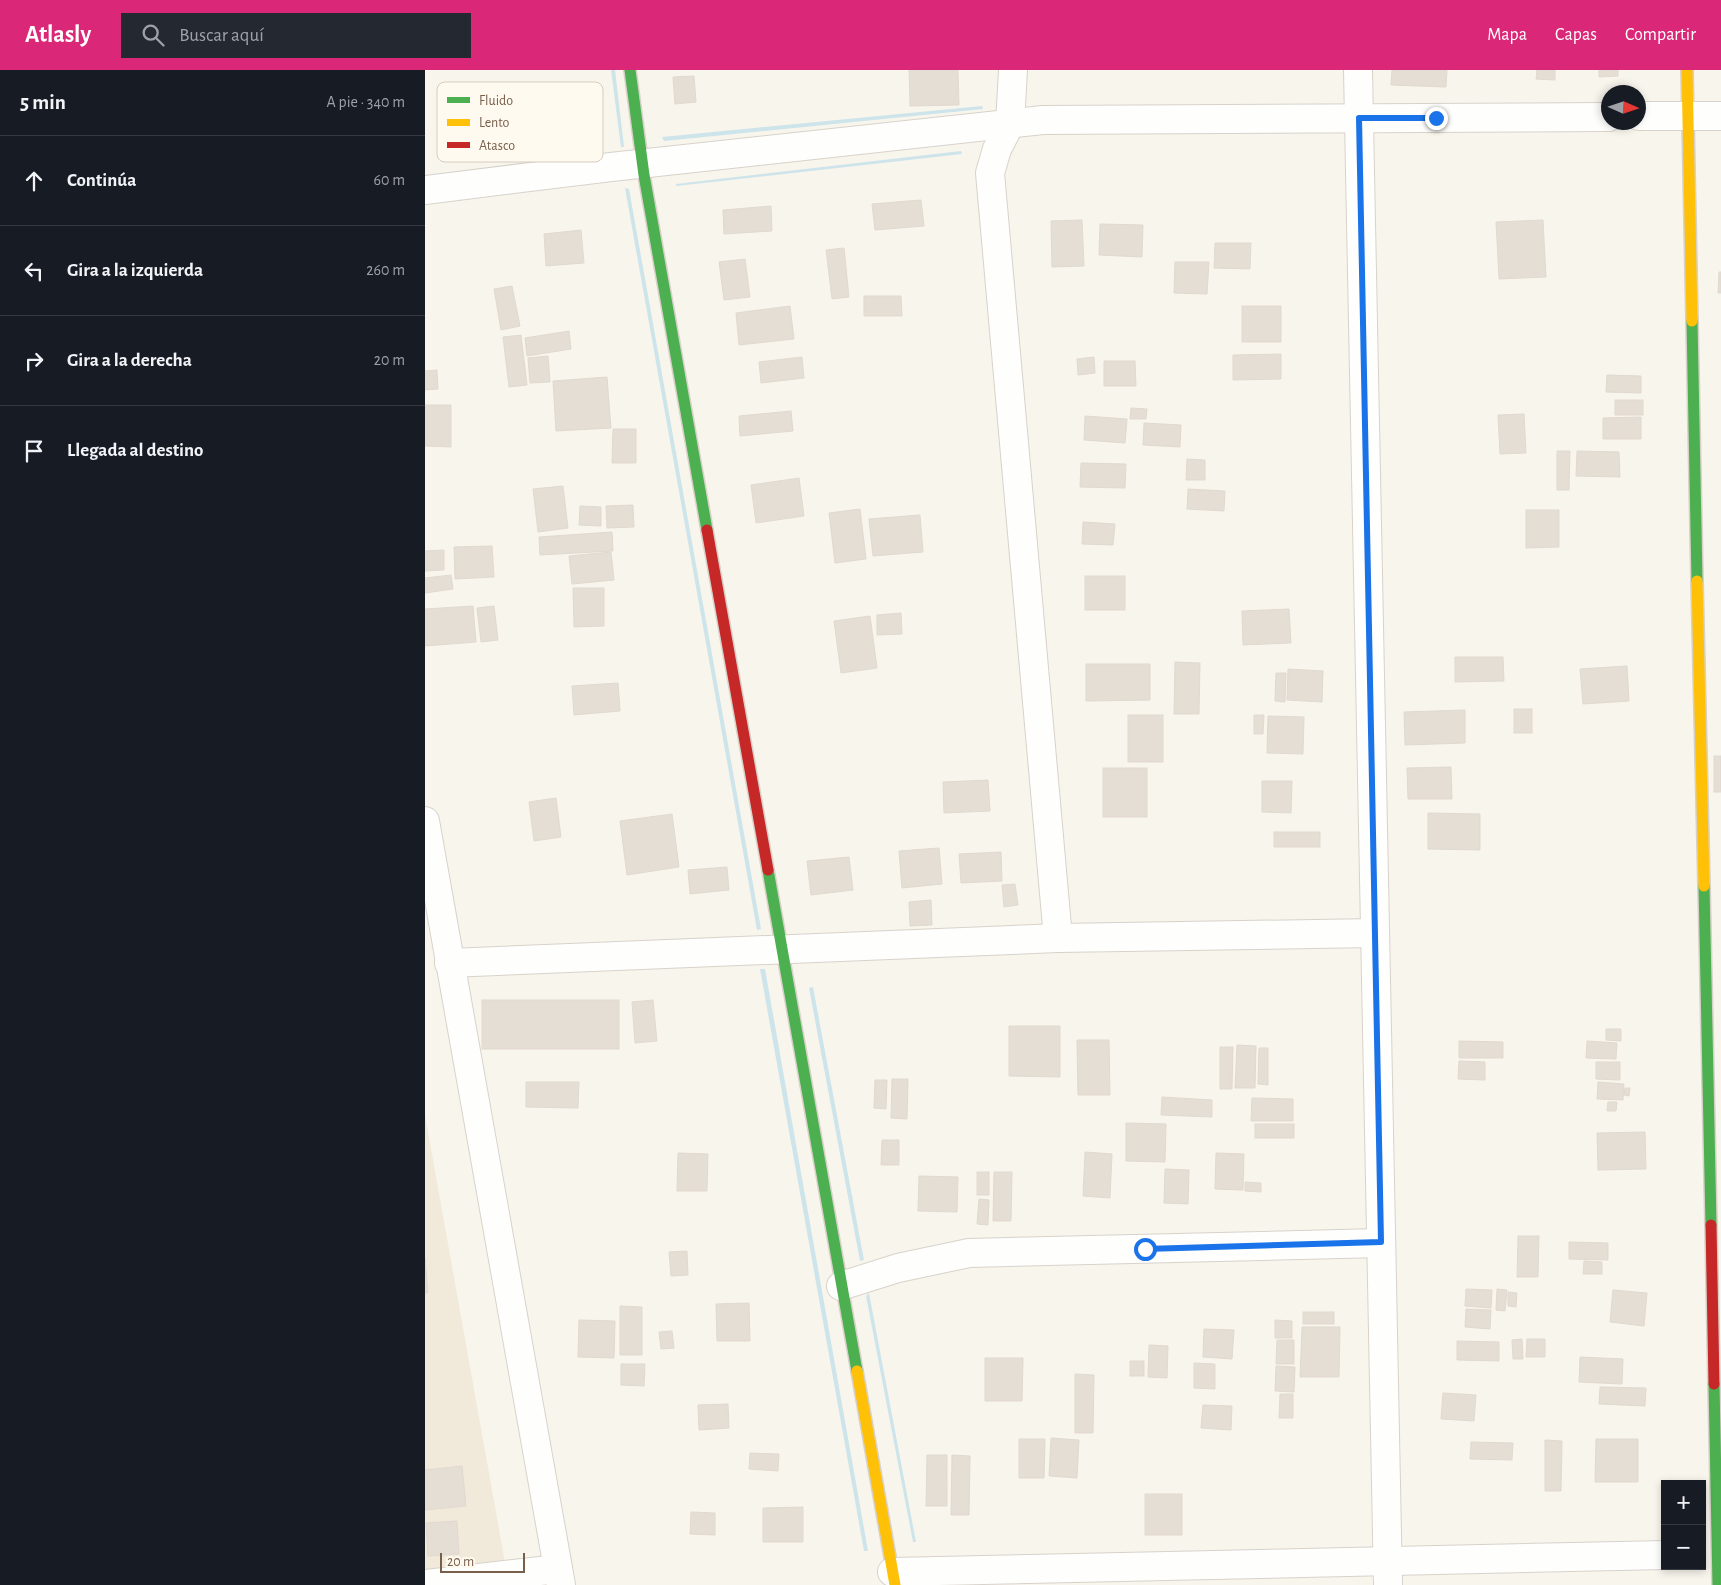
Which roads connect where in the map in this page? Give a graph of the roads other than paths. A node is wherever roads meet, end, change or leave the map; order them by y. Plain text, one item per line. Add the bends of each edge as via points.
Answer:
1 (630, 70) edge
2 (1013, 70) edge
3 (1358, 70) edge
4 (1687, 70) edge
5 (1646, 116) edge
6 (1688, 116) junction
7 (1721, 116) edge
8 (1601, 117) edge
9 (1359, 118) junction
10 (1010, 124) junction
11 (643, 164) junction
12 (425, 190) edge
13 (425, 821) edge
14 (1713, 916) edge
15 (1375, 933) junction
16 (434, 934) edge
17 (1058, 938) junction
18 (782, 949) junction
19 (449, 963) junction
20 (1381, 1242) junction
21 (841, 1286) junction
22 (1714, 1554) edge
23 (1661, 1555) edge
24 (1388, 1573) edge
25 (560, 1577) edge
26 (894, 1579) edge
27 (425, 1584) edge
28 (1718, 1585) edge

1 - 11 street
2 - 10 street
3 - 9 street
4 - 6 street
5 - 6 street
6 - 7 street
6 - 14 street
8 - 9 street
9 - 10 street via 1043,120
9 - 15 street
10 - 11 street
10 - 17 street via 997,149 990,173
11 - 12 street
11 - 18 street
13 - 16 street
14 - 22 street
15 - 17 street
15 - 20 street
16 - 19 street
17 - 18 street
18 - 19 street
18 - 21 street
19 - 25 street
20 - 21 street via 969,1253 898,1268
20 - 24 street
21 - 26 street
22 - 28 street
23 - 24 street
24 - 26 street
25 - 27 street

